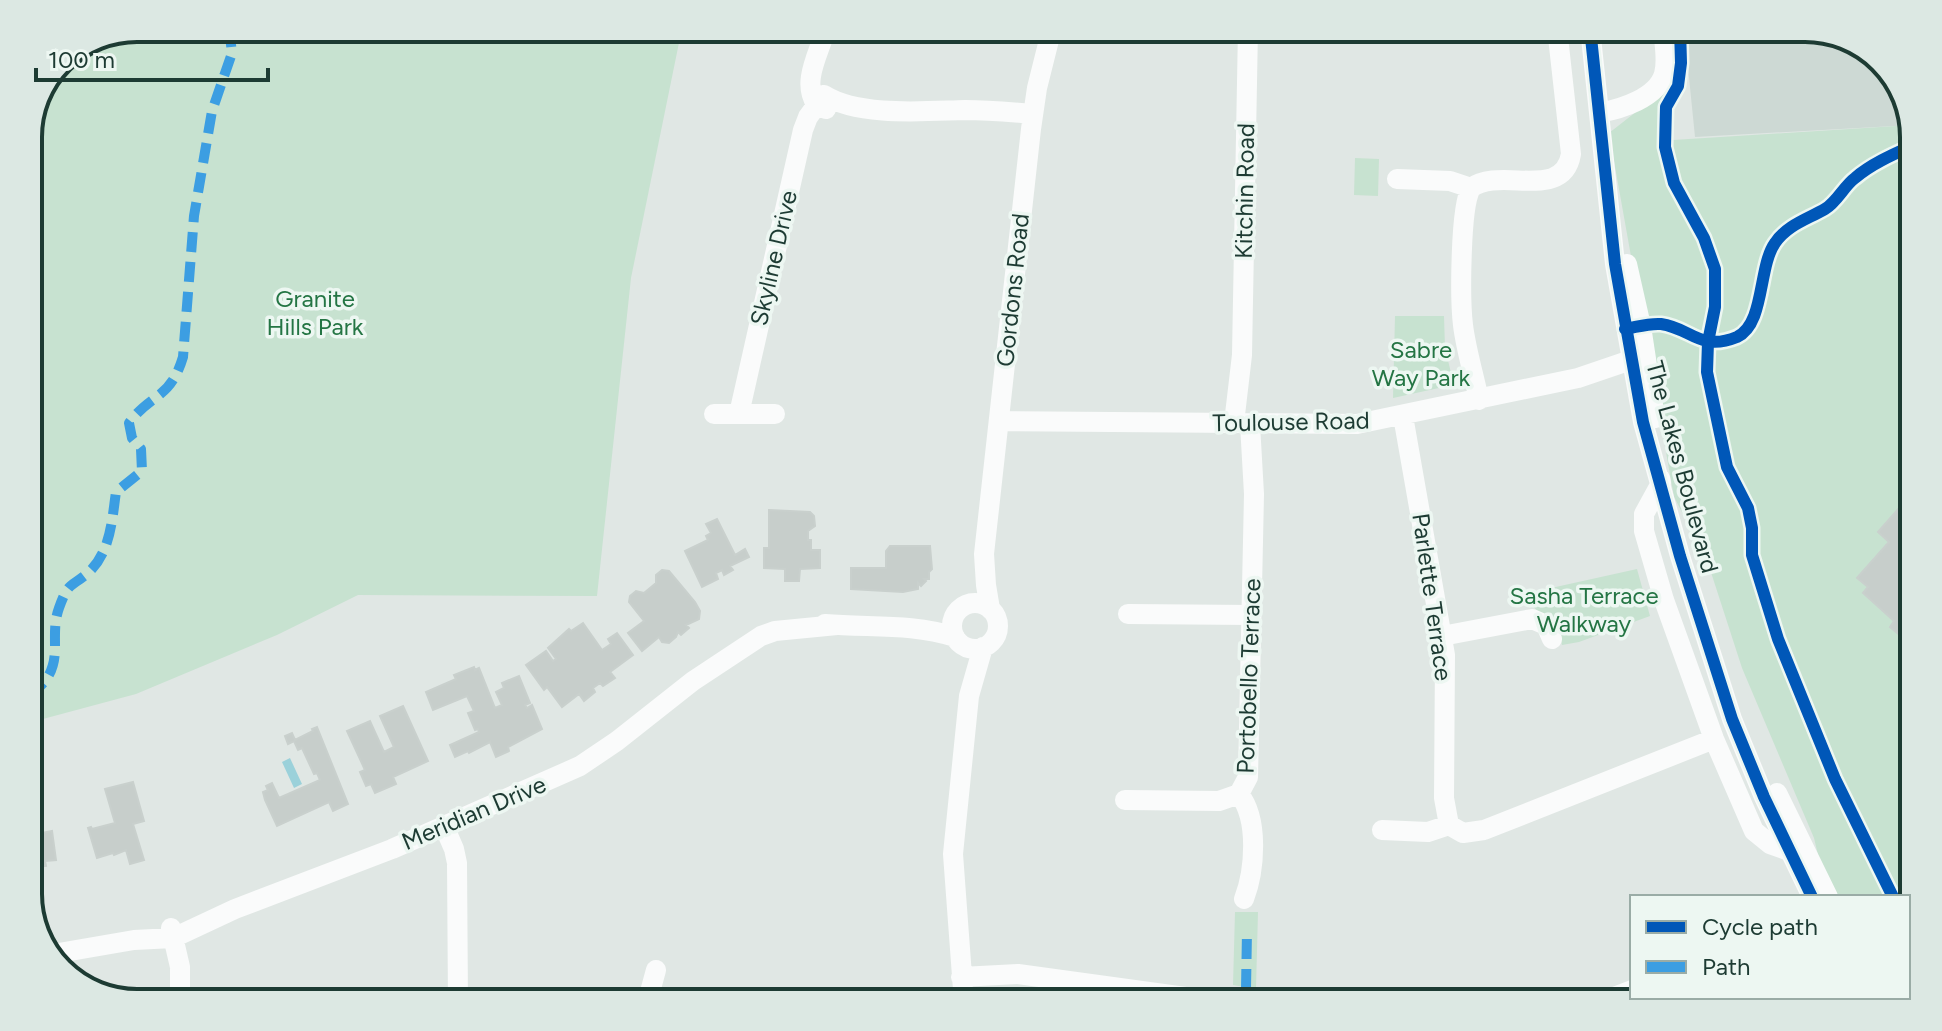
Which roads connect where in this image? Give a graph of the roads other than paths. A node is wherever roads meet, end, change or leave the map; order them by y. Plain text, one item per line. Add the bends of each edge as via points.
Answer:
1 (824, 42) edge
2 (1049, 42) edge
3 (1248, 42) edge
4 (1559, 42) edge
5 (1591, 42) edge
6 (1664, 42) edge
7 (820, 100) junction
8 (1599, 113) junction
9 (1032, 121) junction
10 (1397, 179) dead end
11 (1471, 188) junction
12 (1637, 365) junction
13 (1479, 400) junction
14 (714, 414) dead end
15 (739, 414) junction
16 (775, 414) dead end
17 (1403, 416) junction
18 (999, 421) junction
19 (1248, 424) junction
20 (1661, 483) junction
21 (984, 554) junction
22 (961, 609) junction
23 (990, 609) junction
24 (1128, 614) dead end
25 (1251, 615) junction
26 (897, 626) junction
27 (1442, 636) junction
28 (1552, 639) dead end
29 (967, 644) junction
30 (1714, 739) junction
31 (1239, 794) junction
32 (1125, 800) dead end
33 (1449, 825) junction
34 (444, 826) junction
35 (1382, 830) dead end
36 (1797, 850) junction
37 (1817, 895) edge
38 (1244, 899) dead end
39 (172, 933) junction
40 (62, 952) edge
41 (656, 970) dead end
42 (961, 971) junction
43 (180, 989) edge
44 (458, 989) edge
45 (651, 989) edge
46 (963, 989) edge
47 (1124, 989) edge

1 - 7 street, Skyline Drive
2 - 9 street, Gordons Road
3 - 19 street, Kitchin Road via 1242,355
4 - 11 street via 1571,154 1566,170 1550,180 1484,181
5 - 8 street, The Lakes Boulevard
6 - 8 street via 1666,60 1657,86 1628,106
7 - 9 street via 923,113 966,110
7 - 15 street, Skyline Drive via 803,130
8 - 12 street, The Lakes Boulevard via 1615,264
9 - 18 street, Gordons Road
10 - 11 street via 1450,181
11 - 13 street via 1464,212 1462,309
12 - 13 street, Toulouse Road via 1604,378 1578,378
12 - 20 street, The Lakes Boulevard via 1643,422
13 - 17 street, Toulouse Road
14 - 15 street
15 - 16 street
17 - 19 street, Toulouse Road via 1357,424
17 - 27 street, Parlette Terrace
18 - 19 street, Toulouse Road
18 - 21 street, Gordons Road
19 - 25 street, Portobello Terrace via 1254,494
20 - 30 street, The Lakes Boulevard via 1644,514 1644,531
20 - 36 street, The Lakes Boulevard via 1718,671
21 - 22 street, Gordons Road
21 - 23 street, Gordons Road
22 - 23 street via 978,603
22 - 26 street, Meridian Drive
22 - 29 street via 952,625
23 - 29 street via 998,627 994,640
24 - 25 street
25 - 31 street, Portobello Terrace via 1248,777
26 - 29 street, Meridian Drive via 934,631
26 - 34 street, Meridian Drive via 837,625 761,636 580,766
27 - 28 street via 1532,619 1546,625
27 - 33 street, Parlette Terrace
29 - 42 street via 969,696 953,854
30 - 33 street via 1484,830 1463,833
30 - 36 street, The Lakes Boulevard via 1754,831 1770,844
31 - 32 street via 1219,801
31 - 38 street, Portobello Terrace via 1252,821 1251,872
33 - 35 street via 1428,832
34 - 39 street, Meridian Drive
34 - 44 street via 457,863
36 - 37 street, The Lakes Boulevard
39 - 40 street, Meridian Drive
39 - 43 street
41 - 45 street
42 - 46 street
42 - 47 street via 995,967

